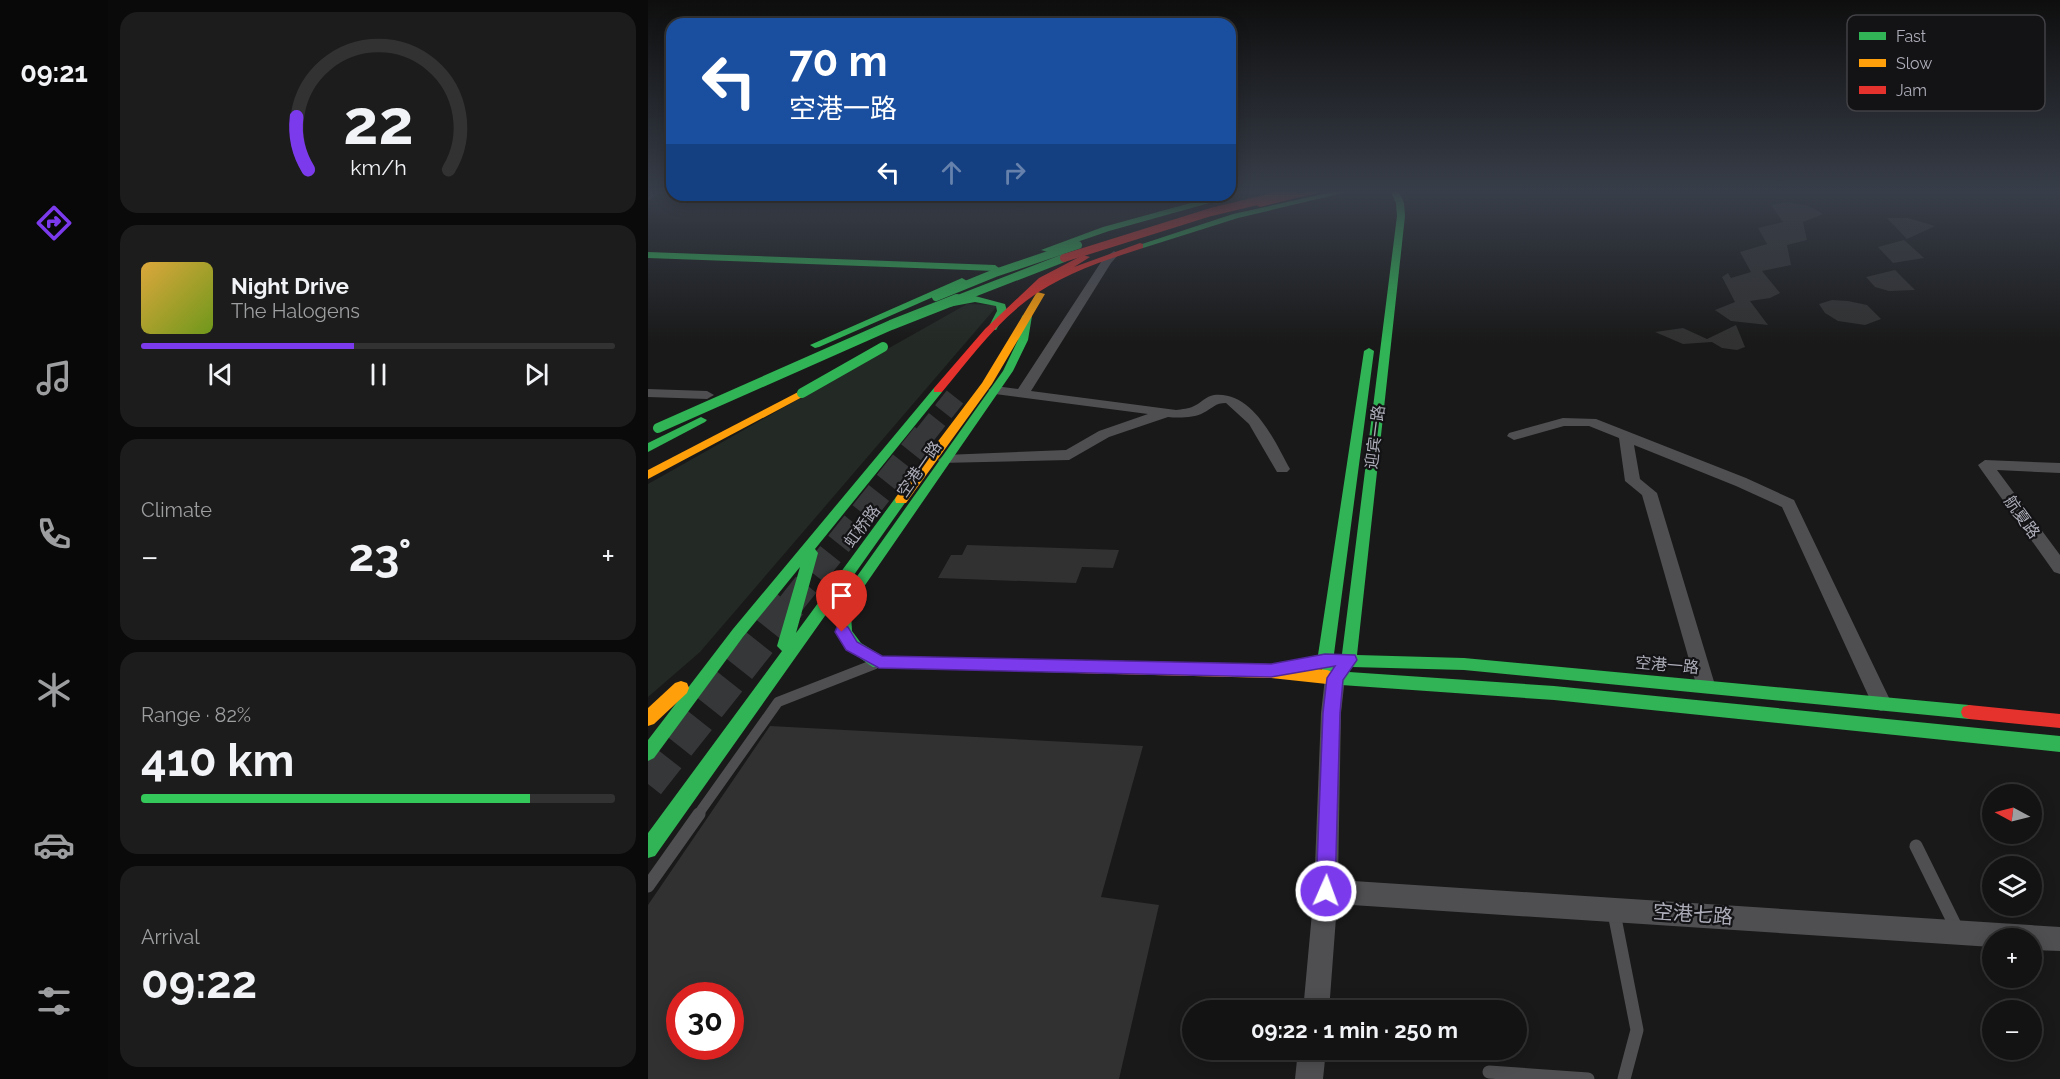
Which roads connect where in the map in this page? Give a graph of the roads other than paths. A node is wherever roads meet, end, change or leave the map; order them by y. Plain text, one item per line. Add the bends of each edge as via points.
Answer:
1 (1068, 242) edge
2 (1087, 242) edge
3 (1099, 242) edge
4 (1110, 242) edge
5 (1127, 242) edge
6 (1130, 242) edge
7 (1151, 242) edge
8 (1385, 242) edge
9 (1398, 242) edge
10 (1095, 247) junction
11 (1114, 254) junction
12 (648, 255) edge
13 (994, 268) junction
14 (1061, 277) junction
15 (1378, 287) dead end
16 (940, 305) junction
17 (925, 313) junction
18 (1005, 315) junction
19 (1027, 316) junction
20 (991, 331) junction
21 (1372, 334) dead end
22 (995, 390) junction
23 (648, 393) edge
24 (1022, 394) junction
25 (707, 395) junction
26 (1166, 413) junction
27 (651, 428) edge
28 (1514, 436) dead end
29 (1626, 437) junction
30 (648, 440) edge
31 (648, 448) edge
32 (945, 460) junction
33 (2060, 468) edge
34 (1282, 469) dead end
35 (648, 473) edge
36 (814, 543) junction
37 (2060, 568) edge
38 (738, 633) junction
39 (1349, 660) junction
40 (879, 662) junction
41 (780, 665) junction
42 (1330, 669) junction
43 (1271, 670) junction
44 (1705, 685) junction
45 (1881, 702) junction
46 (648, 719) edge
47 (2060, 721) edge
48 (2060, 744) edge
49 (648, 753) edge
50 (1916, 846) dead end
51 (648, 849) edge
52 (648, 886) edge
53 (1326, 891) junction
54 (1613, 909) junction
55 (1958, 931) junction
56 (2060, 939) edge
57 (1317, 1000) edge
58 (1311, 1060) edge
59 (1489, 1072) dead end
60 (1309, 1079) edge
61 (1588, 1079) edge
62 (1624, 1079) edge

1 - 13 main road
2 - 27 main road, bridge via 965,285
3 - 16 main road via 1000,278
4 - 10 main road, bridge
5 - 18 main road via 1048,275 1025,292
6 - 14 main road
7 - 11 main road, 虹桥路
8 - 15 main road
9 - 39 main road, 迎宾一路
10 - 27 main road, bridge via 902,320
10 - 35 main road, bridge via 1000,286
11 - 14 main road, 虹桥路
11 - 24 street
12 - 13 main road
13 - 25 main road
14 - 18 main road, 虹桥路
14 - 19 main road, 虹桥路 via 1040,295
16 - 17 main road
16 - 20 main road via 975,299 1000,304 1002,311
17 - 31 main road via 731,404
17 - 35 main road
18 - 19 main road via 974,372
18 - 20 main road, 虹桥路
19 - 22 main road, 空港一路 via 1023,340
19 - 41 main road, 虹桥路 via 987,384
20 - 36 main road, 虹桥路
21 - 42 main road, 迎宾一路
22 - 24 street
22 - 32 main road, 空港一路
23 - 25 street
24 - 26 street
25 - 27 main road
25 - 30 main road
26 - 32 street via 1104,434 1069,455
26 - 34 street via 1197,411 1213,399 1229,399 1249,415
28 - 29 street via 1563,422 1591,423
29 - 44 street via 1633,481 1648,493
29 - 45 street via 1788,504
32 - 40 main road, 空港一路 via 843,611 842,632 852,646
33 - 37 street, 航夏路 via 1985,465
36 - 38 main road, 虹桥路
36 - 41 main road
38 - 46 main road
38 - 49 main road, 虹桥路
39 - 42 main road, 空港一路
39 - 44 main road, 空港一路 via 1464,664
40 - 43 main road, 空港一路
40 - 52 lane via 778,702
41 - 51 main road, 虹桥路
42 - 43 main road, 空港一路
42 - 43 main road, 空港一路
42 - 48 main road, 空港一路
42 - 53 street, 迎宾一路
44 - 45 main road, 空港一路
45 - 47 main road, 空港一路
50 - 55 lane
53 - 54 street, 空港七路
53 - 57 street, 迎宾一路
54 - 55 street, 空港七路
54 - 62 lane via 1637,1030
55 - 56 street, 空港七路
58 - 60 street
59 - 61 lane

